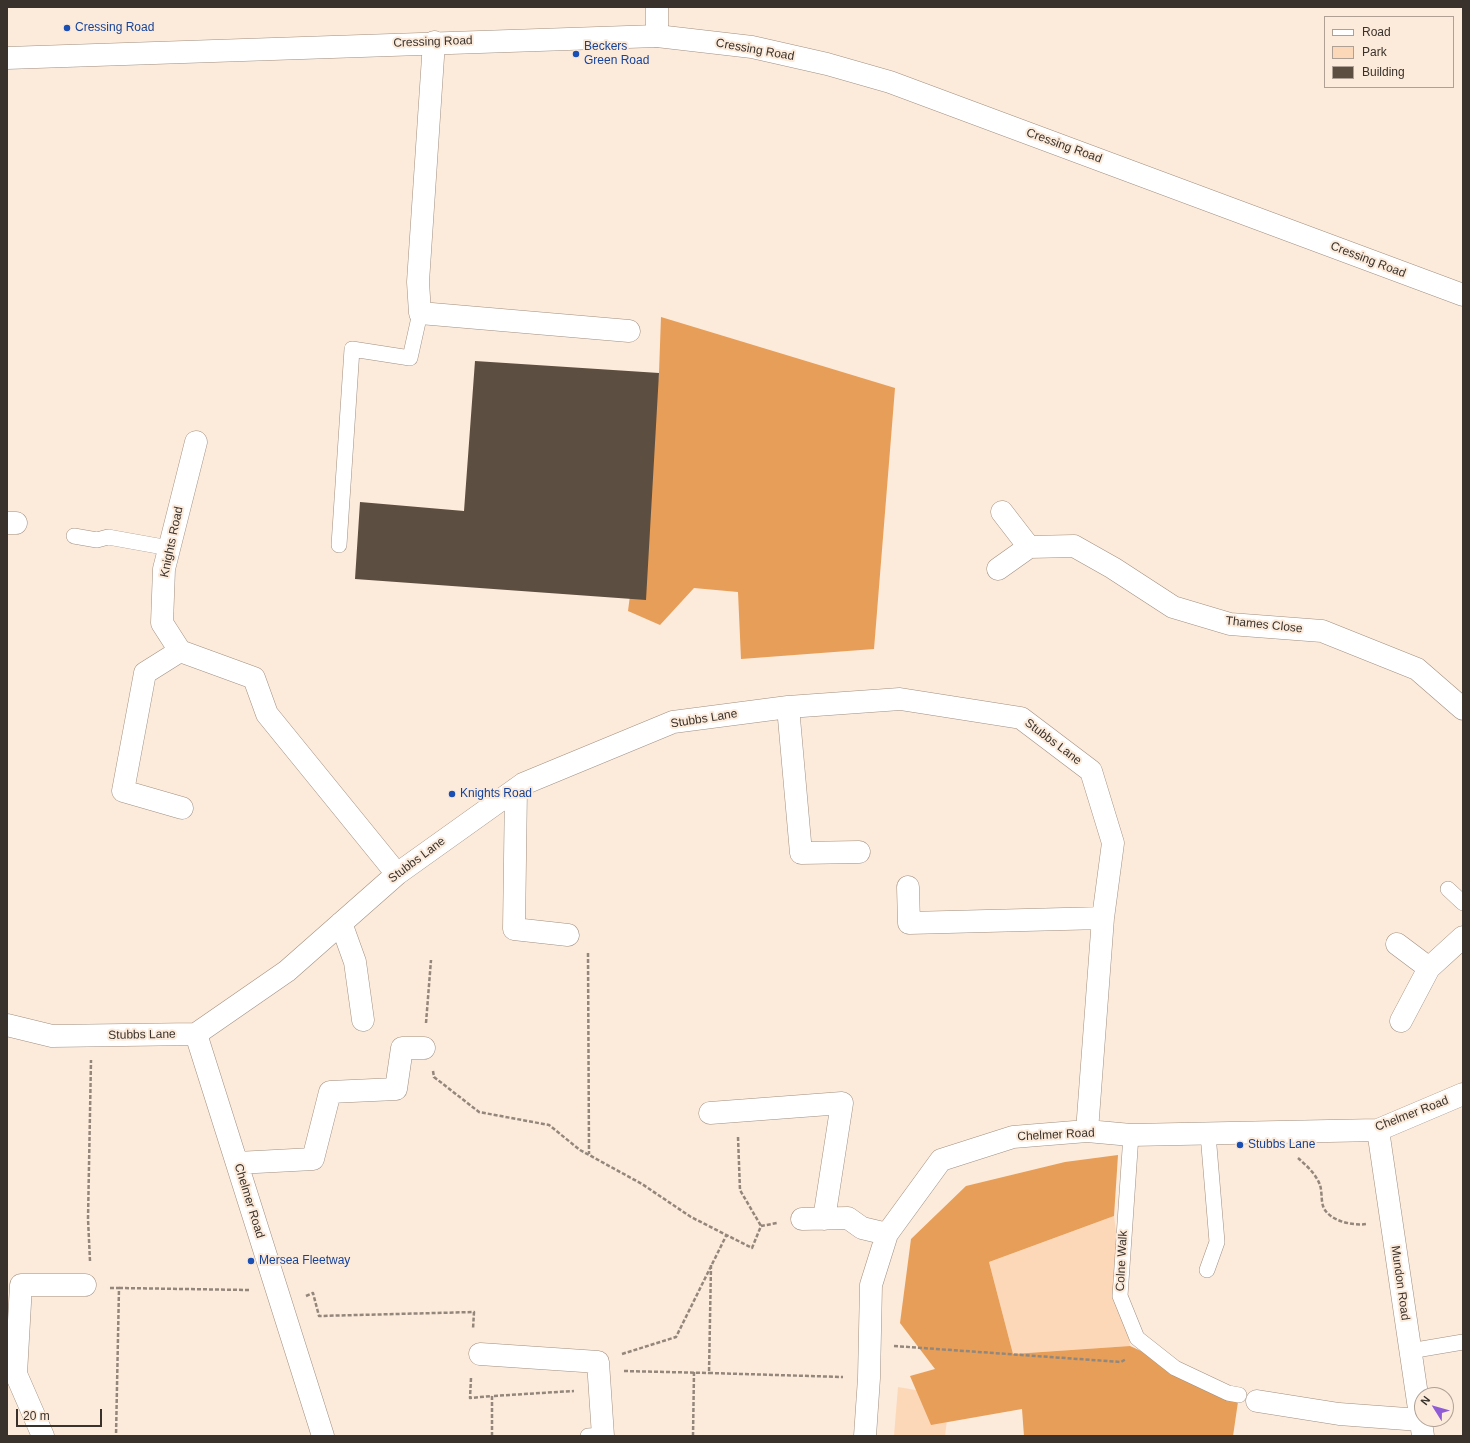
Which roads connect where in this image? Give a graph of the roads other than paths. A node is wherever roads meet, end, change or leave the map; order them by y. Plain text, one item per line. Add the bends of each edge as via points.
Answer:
1 (657, 7) edge
2 (657, 36) junction
3 (434, 42) junction
4 (7, 58) edge
5 (1463, 296) edge
6 (420, 313) junction
7 (628, 331) dead end
8 (196, 442) dead end
9 (1002, 512) dead end
10 (74, 536) dead end
11 (339, 545) dead end
12 (1029, 547) junction
13 (169, 548) junction
14 (998, 570) dead end
15 (180, 652) junction
16 (788, 708) junction
17 (1463, 709) edge
18 (516, 789) junction
19 (182, 808) dead end
20 (859, 852) dead end
21 (397, 874) junction
22 (908, 887) dead end
23 (1448, 889) dead end
24 (1463, 903) edge
25 (1103, 918) junction
26 (341, 924) junction
27 (568, 935) road end
28 (1463, 937) edge
29 (1397, 944) dead end
30 (1429, 968) junction
31 (364, 1020) dead end
32 (1401, 1022) dead end
33 (7, 1025) edge
34 (196, 1034) junction
35 (424, 1048) road end
36 (1463, 1094) edge
37 (710, 1113) dead end
38 (1378, 1130) junction
39 (1087, 1131) junction
40 (1208, 1134) junction
41 (1131, 1135) junction
42 (237, 1163) junction
43 (802, 1219) road end
44 (824, 1219) junction
45 (887, 1234) junction
46 (1207, 1270) dead end
47 (95, 1286) road end
48 (1463, 1342) edge
49 (1410, 1351) junction
50 (480, 1354) dead end
51 (1248, 1398) joint
52 (1422, 1428) edge
53 (43, 1436) edge
54 (323, 1436) edge
55 (588, 1436) edge
56 (603, 1436) edge
57 (865, 1436) edge

1 - 2 street
2 - 3 street, Cressing Road
2 - 5 street, Cressing Road via 752,47 890,82
3 - 4 street, Cressing Road
3 - 6 street via 418,282
6 - 7 street
6 - 11 lane via 410,358 352,349
8 - 13 street, Knights Road
9 - 12 street
10 - 13 lane via 96,540 108,537
12 - 14 street
12 - 17 street, Thames Close via 1074,546 1173,607 1223,622 1322,631 1417,669
13 - 15 street, Knights Road via 164,569 162,623
15 - 19 street via 145,672 123,791
15 - 21 street via 254,678 267,714
16 - 18 street, Stubbs Lane via 673,722
16 - 20 street via 801,853
16 - 25 street, Stubbs Lane via 900,699 1021,718 1091,771 1113,843
18 - 21 street, Stubbs Lane
18 - 27 street via 514,929
21 - 26 street, Stubbs Lane
22 - 25 street via 909,923
23 - 24 lane
25 - 39 street, Stubbs Lane
26 - 31 street via 355,962
26 - 34 street, Stubbs Lane via 287,971
28 - 30 street
29 - 30 street
30 - 32 street
33 - 34 street, Stubbs Lane via 52,1036
34 - 42 street, Chelmer Road
35 - 42 street via 402,1048 396,1089 330,1092 314,1159
36 - 38 street, Chelmer Road
37 - 44 street via 842,1103
38 - 40 street, Chelmer Road
38 - 49 street, Mundon Road
39 - 41 street, Chelmer Road
39 - 45 street, Chelmer Road via 1013,1137 941,1160
40 - 41 street, Chelmer Road
40 - 46 lane via 1217,1242
41 - 51 lane, Colne Walk via 1120,1296 1137,1338 1175,1368 1228,1393
42 - 54 street, Chelmer Road
43 - 44 street
44 - 45 street via 848,1218 862,1228
45 - 57 street, Chelmer Road via 871,1285
47 - 53 street via 21,1285 16,1374
48 - 49 lane
49 - 52 street, Mundon Road
50 - 56 street via 599,1374
51 - 52 street, Colne Walk
55 - 56 lane

